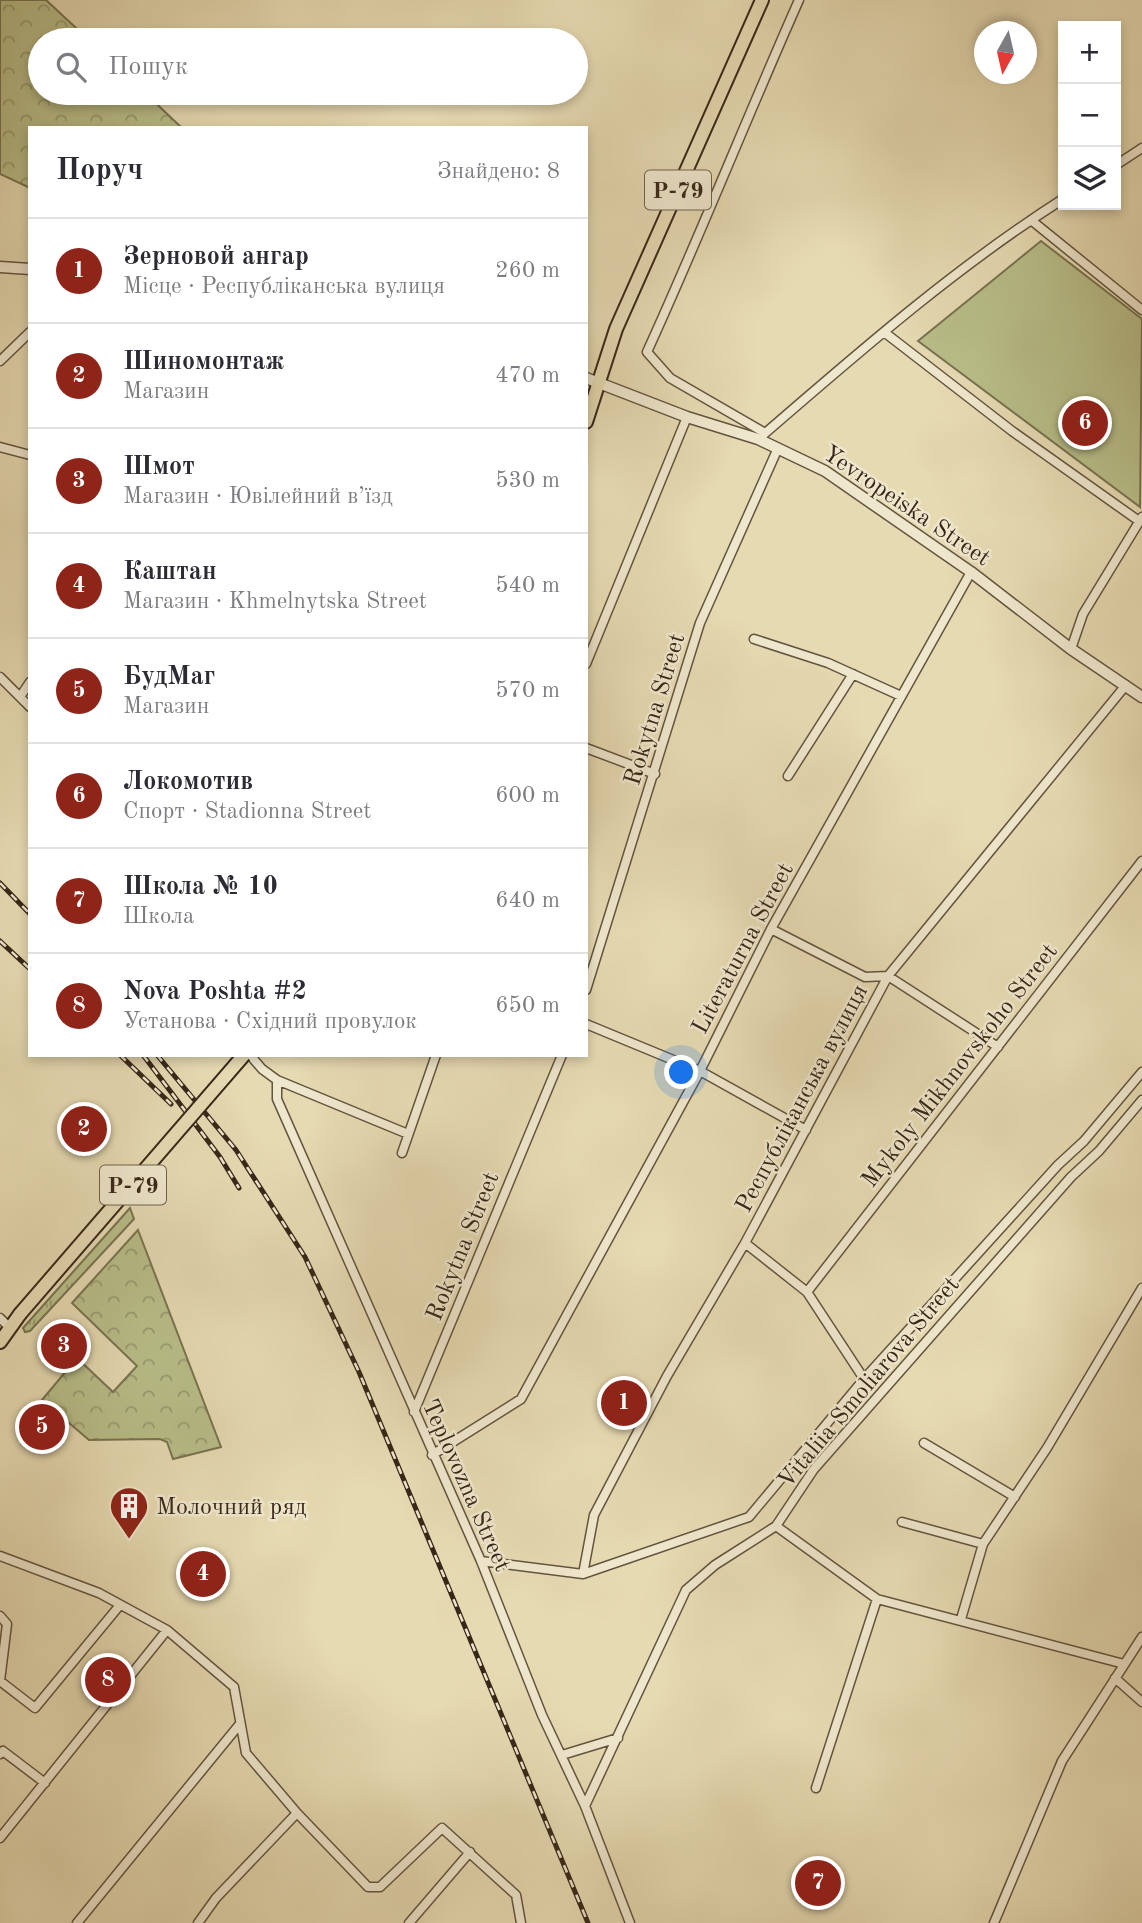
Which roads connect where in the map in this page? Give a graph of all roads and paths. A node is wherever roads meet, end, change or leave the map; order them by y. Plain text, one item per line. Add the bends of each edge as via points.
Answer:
1 (762, 0) edge
2 (799, 0) edge
3 (1142, 148) edge
4 (1121, 162) edge
5 (1058, 202) edge
6 (1031, 220) junction
7 (0, 267) edge
8 (28, 269) edge
9 (1142, 310) edge
10 (884, 332) junction
11 (28, 334) edge
12 (0, 361) edge
13 (588, 379) edge
14 (601, 383) junction
15 (588, 417) edge
16 (687, 417) junction
17 (762, 436) junction
18 (0, 447) edge
19 (778, 447) junction
20 (28, 454) edge
21 (1141, 519) edge
22 (971, 572) junction
23 (754, 639) dead end
24 (1071, 649) junction
25 (588, 659) edge
26 (853, 674) junction
27 (0, 677) edge
28 (28, 685) edge
29 (1126, 685) junction
30 (901, 696) junction
31 (1142, 696) edge
32 (20, 697) junction
33 (28, 705) edge
34 (588, 749) edge
35 (655, 774) junction
36 (788, 776) dead end
37 (1142, 861) edge
38 (771, 929) junction
39 (888, 976) junction
40 (588, 984) edge
41 (588, 1025) edge
42 (998, 1047) junction
43 (242, 1057) edge
44 (252, 1057) edge
45 (435, 1057) edge
46 (561, 1057) edge
47 (700, 1071) junction
48 (1142, 1072) edge
49 (276, 1080) junction
50 (1142, 1100) edge
51 (806, 1130) junction
52 (408, 1134) junction
53 (402, 1153) dead end
54 (745, 1243) junction
55 (1142, 1288) edge
56 (807, 1292) junction
57 (0, 1318) edge
58 (10, 1328) junction
59 (0, 1342) edge
60 (864, 1379) junction
61 (415, 1412) junction
62 (924, 1443) dead end
63 (432, 1455) junction
64 (1014, 1497) junction
65 (902, 1522) dead end
66 (776, 1526) junction
67 (983, 1544) junction
68 (1, 1558) edge
69 (481, 1561) junction
70 (583, 1574) junction
71 (877, 1599) junction
72 (120, 1605) junction
73 (0, 1616) edge
74 (961, 1619) junction
75 (167, 1630) junction
76 (1142, 1637) edge
77 (1125, 1664) junction
78 (1115, 1678) junction
79 (1142, 1702) edge
80 (239, 1725) junction
81 (618, 1738) junction
82 (0, 1754) edge
83 (562, 1755) junction
84 (45, 1783) junction
85 (816, 1788) dead end
86 (585, 1807) junction
87 (297, 1813) junction
88 (0, 1838) edge
89 (470, 1852) junction
90 (78, 1923) edge
91 (198, 1923) edge
92 (409, 1923) edge
93 (521, 1923) edge
94 (629, 1923) edge
95 (995, 1923) edge

1 - 14 main road, Р-79 via 616,329
2 - 17 street via 647,352 670,378
3 - 4 street
5 - 6 street
6 - 9 street
6 - 10 street
7 - 8 street
10 - 17 street
10 - 21 street via 1012,432
11 - 12 street
13 - 14 street, Yevropeiska Street
14 - 15 main road, Р-79
14 - 16 street, Yevropeiska Street
16 - 17 street, Yevropeiska Street
16 - 25 street
17 - 19 street, Yevropeiska Street
18 - 20 street
19 - 22 street, Yevropeiska Street via 825,471
19 - 35 street, Rokytna Street via 700,623
21 - 24 street via 1083,614
22 - 24 street, Yevropeiska Street
22 - 30 street, Literaturna Street
23 - 26 street
24 - 29 street, Yevropeiska Street
26 - 30 street
26 - 36 street
27 - 32 street
28 - 32 street
29 - 31 street, Yevropeiska Street
29 - 39 street, Республіканська вулиця
30 - 38 street, Literaturna Street
32 - 33 street
34 - 35 street
35 - 40 street, Rokytna Street
37 - 42 street, Mykoly Mikhnovskoho Street
38 - 39 street via 865,977
38 - 47 street, Literaturna Street
39 - 42 street
39 - 51 street, Республіканська вулиця
41 - 47 street
42 - 56 street, Mykoly Mikhnovskoho Street
43 - 58 main road, Р-79, bridge
44 - 49 street
45 - 52 street
46 - 61 street, Rokytna Street
47 - 51 street
47 - 63 street, Literaturna Street via 521,1399
48 - 60 street, Vitaliia Smoliarova Street
49 - 52 street
49 - 61 street, Teplovozna Street via 277,1099
50 - 66 street, Vitaliia Smoliarova Street via 814,1469
51 - 54 street, Республіканська вулиця
52 - 53 street
54 - 56 street
54 - 70 street, Республіканська вулиця via 667,1376 594,1515
55 - 64 street
56 - 60 street
57 - 58 street
58 - 59 main road, Р-79
60 - 70 street, Vitaliia Smoliarova Street via 749,1517
61 - 63 street, Teplovozna Street
62 - 64 street
63 - 69 street, Teplovozna Street
64 - 67 street
65 - 67 street
66 - 71 street
66 - 81 street, Vitaliia Smoliarova Street via 715,1565 686,1590
67 - 74 street
68 - 72 street
69 - 70 street, Vitaliia Smoliarova Street
69 - 83 street, Teplovozna Street
71 - 74 street
71 - 85 street
72 - 73 street via 36,1708 0,1681 7,1624
72 - 75 street
74 - 77 street
75 - 80 street via 234,1687
75 - 84 street
76 - 77 street
77 - 78 street
78 - 79 street
78 - 95 street via 1062,1761
80 - 87 street via 246,1753
80 - 90 street
81 - 83 street
81 - 86 street, Vitaliia Smoliarova Street
82 - 84 street via 3,1751
83 - 86 street, Teplovozna Street
84 - 88 street
86 - 94 street, Teplovozna Street
87 - 89 street via 368,1887 380,1887 442,1828
87 - 91 street
89 - 92 street
89 - 93 street via 516,1895

